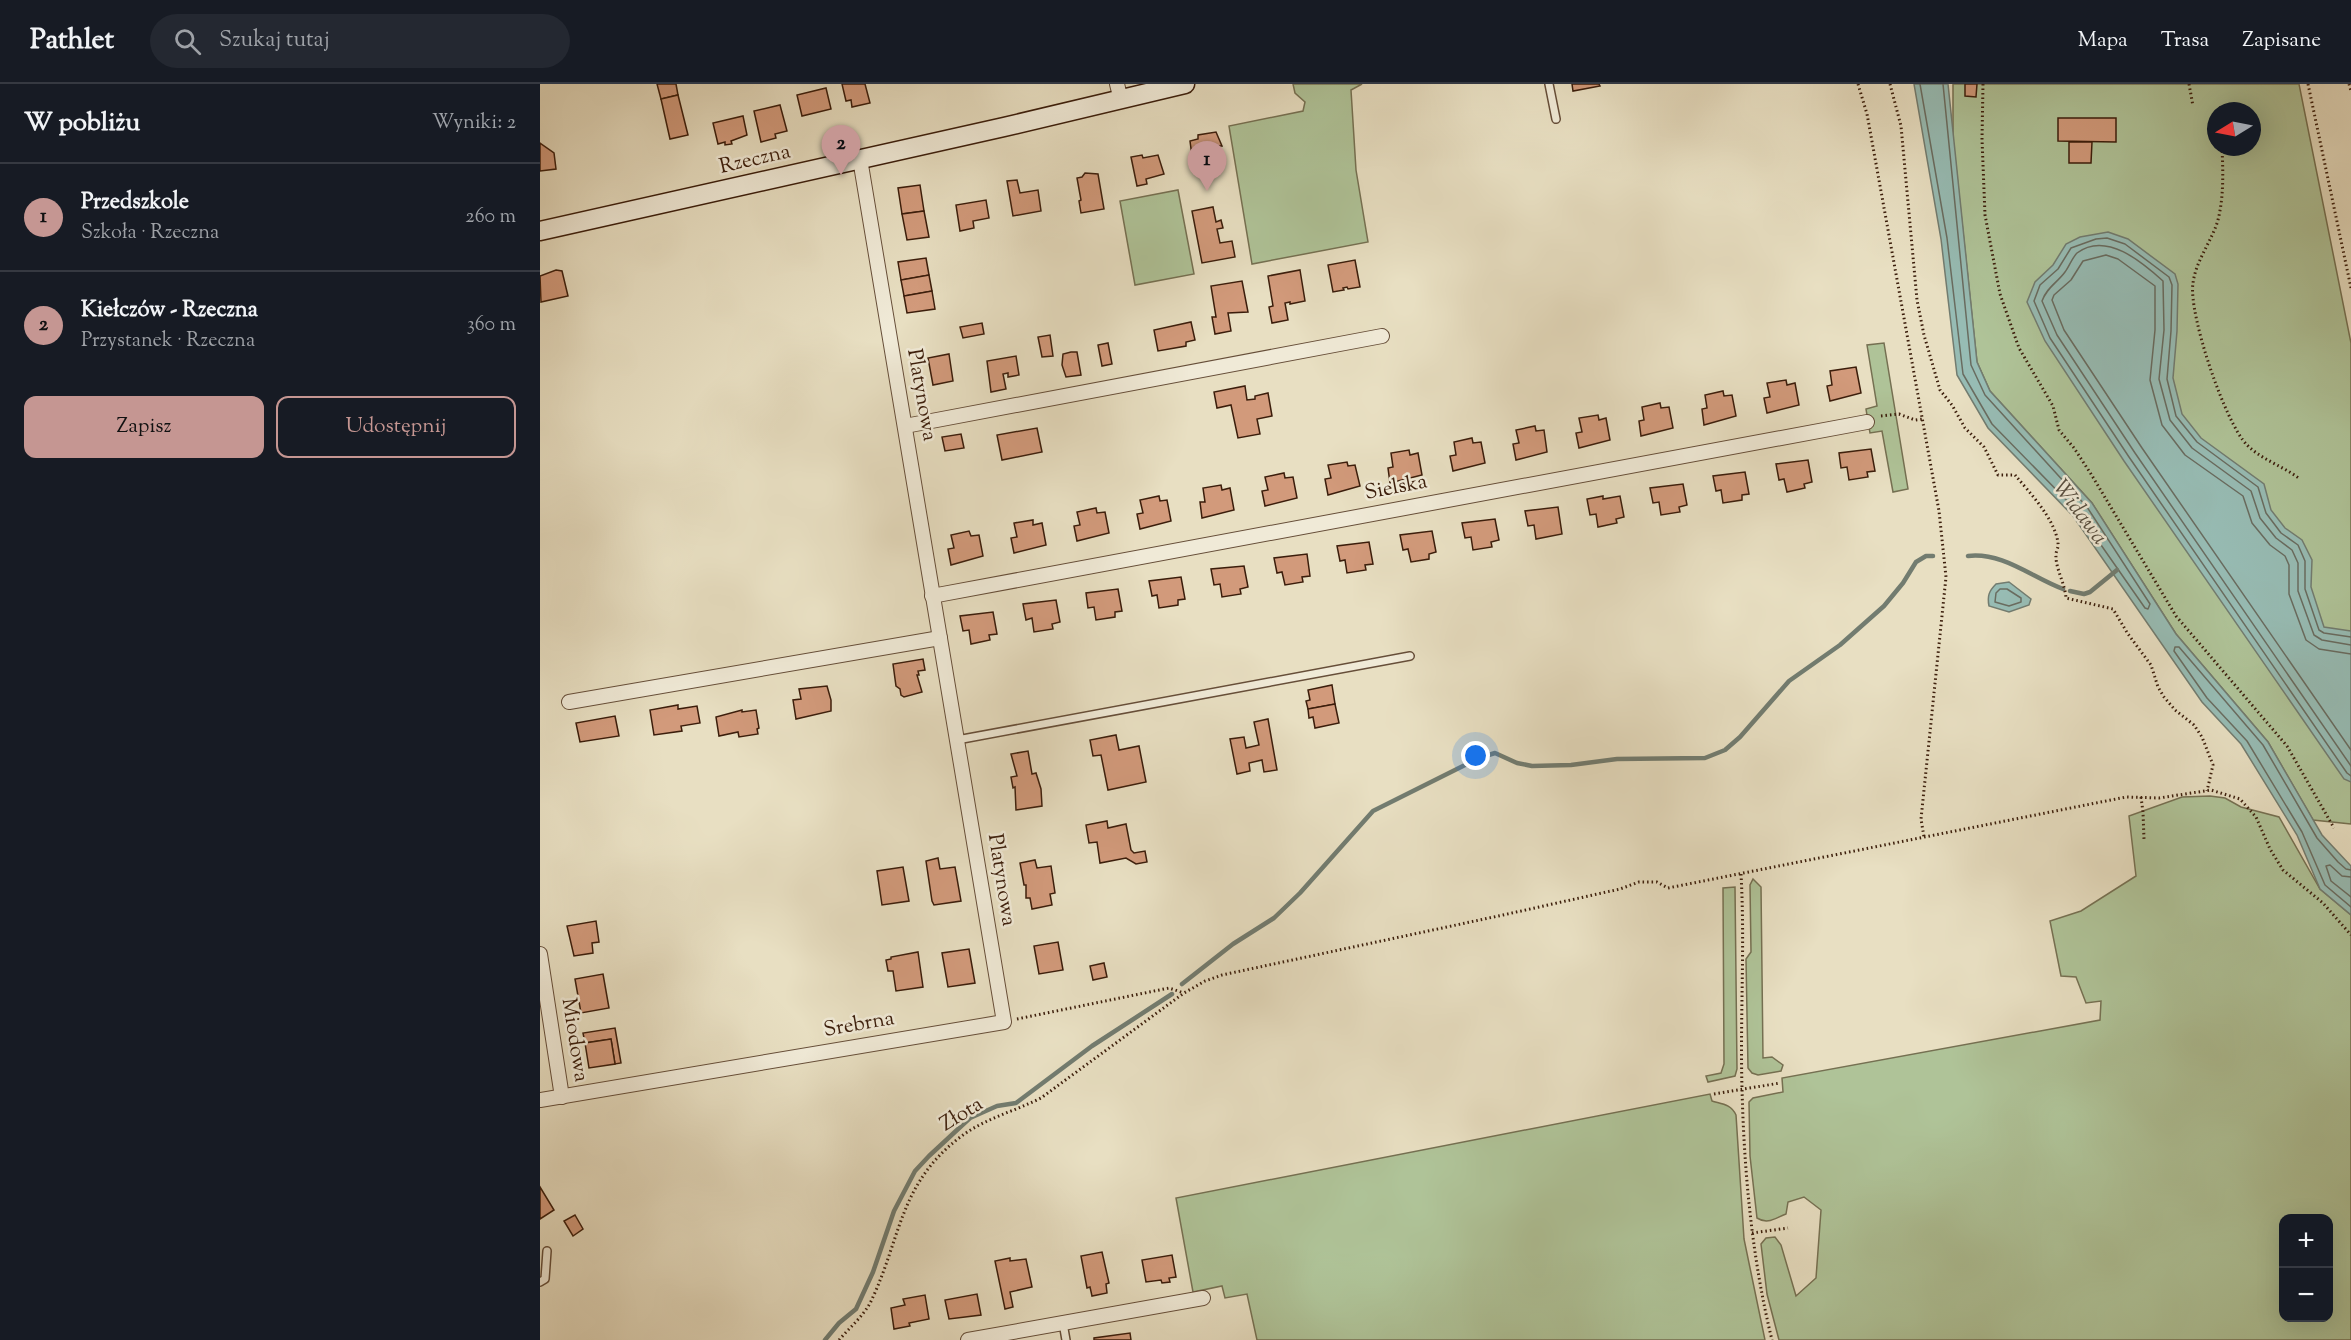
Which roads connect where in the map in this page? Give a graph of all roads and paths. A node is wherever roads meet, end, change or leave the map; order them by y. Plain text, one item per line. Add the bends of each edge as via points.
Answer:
1 (1185, 84) edge
2 (1549, 84) edge
3 (1858, 84) edge
4 (1890, 84) edge
5 (1983, 84) edge
6 (2189, 84) edge
7 (2308, 84) edge
8 (2349, 84) edge
9 (2351, 90) edge
10 (1119, 92) edge
11 (2193, 106) dead end
12 (1556, 119) dead end
13 (2222, 156) edge
14 (860, 159) junction
15 (540, 231) edge
16 (2351, 288) edge
17 (1382, 336) dead end
18 (1923, 419) junction
19 (1867, 422) joint
20 (905, 426) junction
21 (2300, 479) dead end
22 (933, 596) junction
23 (940, 638) junction
24 (1410, 656) dead end
25 (569, 702) dead end
26 (957, 740) junction
27 (2207, 791) junction
28 (2140, 797) junction
29 (2334, 828) dead end
30 (1924, 837) junction
31 (2144, 839) dead end
32 (1741, 874) junction
33 (2351, 934) edge
34 (540, 954) edge
35 (1184, 993) junction
36 (1004, 1022) junction
37 (1780, 1083) dead end
38 (1742, 1089) junction
39 (1714, 1094) dead end
40 (562, 1097) junction
41 (540, 1100) edge
42 (1788, 1228) dead end
43 (1752, 1233) junction
44 (547, 1251) dead end
45 (540, 1282) edge
46 (1203, 1298) dead end
47 (1063, 1323) junction
48 (839, 1340) edge
49 (968, 1340) edge
50 (1066, 1340) edge
51 (1772, 1340) edge

1 - 10 street, Rzeczna
2 - 12 lane
3 - 18 path via 1867,114
4 - 27 path via 1901,126 1917,300 1940,390 1965,428 1984,447 1998,474 2014,475 2037,500 2058,543 2056,557 2066,598 2113,609 2151,664 2164,697 2202,737 2213,765
5 - 29 path via 1985,215 2000,294 2019,348 2053,406 2059,430 2091,474 2176,616 2287,746
6 - 11 path
7 - 16 path
8 - 9 path
10 - 14 street, Rzeczna
13 - 21 path via 2218,221 2192,283 2193,306 2223,406 2245,444
14 - 15 street, Rzeczna
14 - 20 street, Platynowa
17 - 20 street
18 - 19 path via 1899,414
18 - 30 path via 1946,578 1921,819
19 - 22 street, Sielska
20 - 22 street, Platynowa
22 - 23 street, Platynowa
23 - 25 street
23 - 26 street, Platynowa
24 - 26 lane
26 - 36 street, Platynowa
27 - 28 path, Złota
27 - 33 path via 2240,799 2256,817 2283,870 2323,903
28 - 30 path, Złota
28 - 31 path
30 - 32 path, Złota
32 - 35 path, Złota via 1668,888 1657,882 1639,882 1222,975
32 - 38 path
34 - 40 street, Miodowa
35 - 36 path via 1169,988
35 - 48 path, Złota via 1041,1098 976,1126 937,1158 914,1189 902,1214 873,1298
36 - 40 street, Srebrna
37 - 38 path
38 - 39 path
38 - 43 path
40 - 41 street, Srebrna
42 - 43 path
43 - 51 path
44 - 45 lane via 545,1279
46 - 47 street
47 - 49 street
47 - 50 lane

